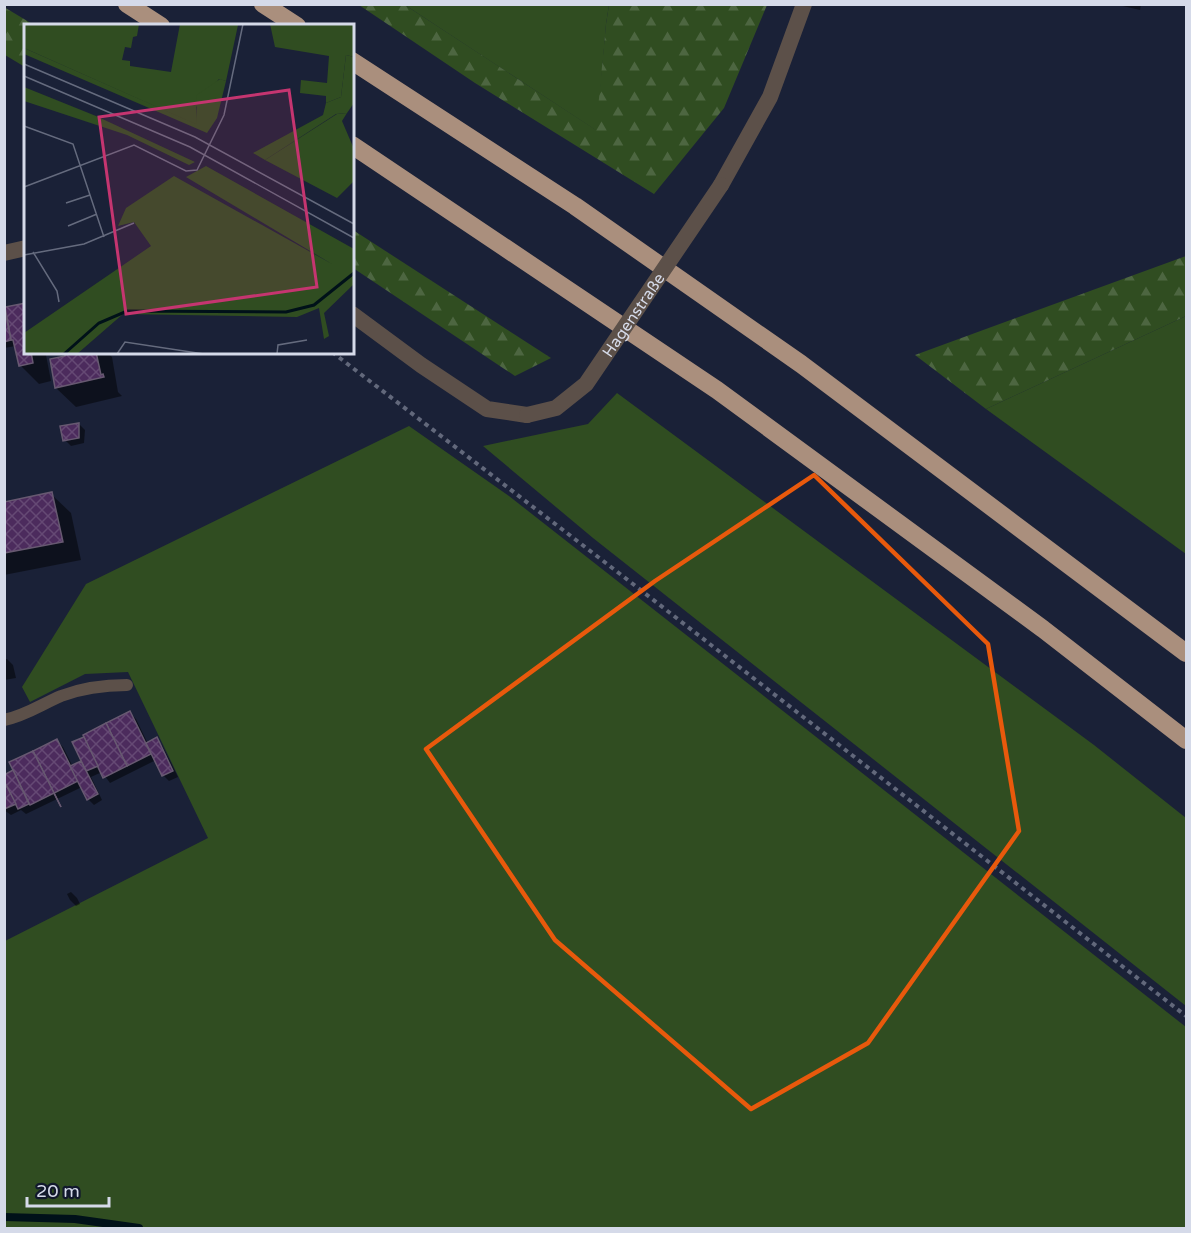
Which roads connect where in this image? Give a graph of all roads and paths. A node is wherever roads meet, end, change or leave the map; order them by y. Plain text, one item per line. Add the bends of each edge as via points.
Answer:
1 (127, 4) edge
2 (263, 4) edge
3 (804, 4) edge
4 (158, 24) edge
5 (294, 24) edge
6 (354, 62) edge
7 (354, 146) edge
8 (24, 248) edge
9 (4, 253) edge
10 (354, 315) edge
11 (335, 354) edge
12 (1186, 653) edge
13 (127, 685) dead end
14 (4, 720) edge
15 (1186, 740) edge
16 (1186, 1016) edge

1 - 4 highway
2 - 5 highway
3 - 10 street, Hagenstraße, bridge via 770,97 721,184 586,384 556,408 527,415 487,409
6 - 12 highway via 575,206 801,364
7 - 15 highway via 717,390 1043,629
8 - 9 street
11 - 16 path
13 - 14 lane via 105,685 62,696

